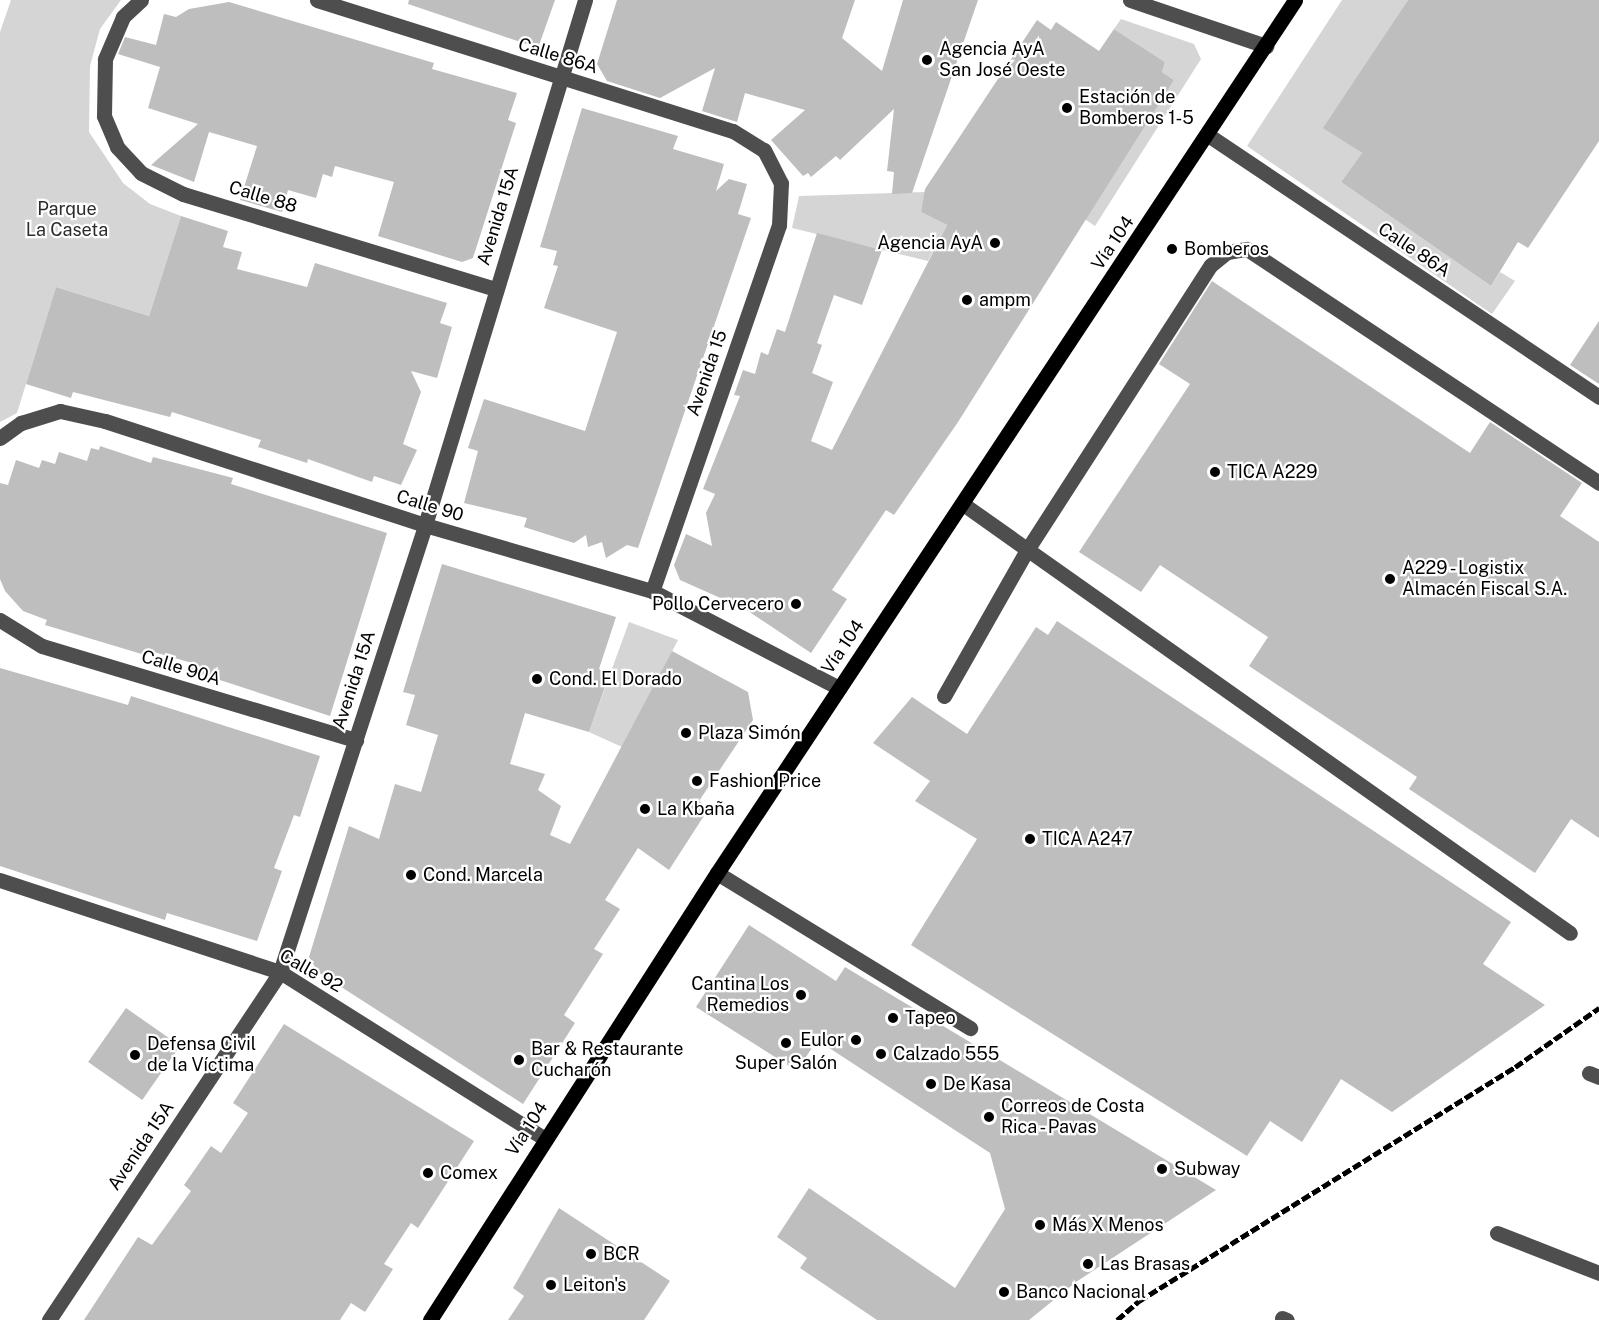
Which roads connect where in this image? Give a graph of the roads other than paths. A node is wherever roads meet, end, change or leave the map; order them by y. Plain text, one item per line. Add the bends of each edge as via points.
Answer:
1 (141, 0) edge
2 (317, 0) edge
3 (585, 0) edge
4 (1130, 0) edge
5 (1296, 0) edge
6 (1266, 46) junction
7 (561, 77) junction
8 (1208, 135) junction
9 (773, 167) joint
10 (496, 289) junction
11 (1599, 397) edge
12 (0, 438) edge
13 (1599, 483) edge
14 (963, 504) junction
15 (425, 525) junction
16 (1027, 550) junction
17 (652, 591) junction
18 (0, 620) edge
19 (839, 688) junction
20 (944, 696) dead end
21 (356, 740) junction
22 (717, 873) junction
23 (0, 880) edge
24 (1570, 933) dead end
25 (280, 972) junction
26 (970, 1028) dead end
27 (544, 1138) junction
28 (1497, 1233) dead end
29 (1599, 1273) edge
30 (49, 1320) edge
31 (430, 1320) edge

1 - 10 street, Calle 88 via 123,17 105,59 104,116 117,147 141,173 183,194
2 - 7 street, Calle 86A
3 - 7 street, Avenida 15A
4 - 6 street
5 - 6 main road, Vía 104
6 - 8 main road, Vía 104
7 - 9 street, Calle 86A via 733,130 764,150
7 - 10 street, Avenida 15A
8 - 11 street, Calle 86A
8 - 14 main road, Vía 104
9 - 17 street, Avenida 15 via 781,183 779,225
10 - 15 street, Avenida 15A
12 - 15 street, Calle 90 via 21,423 60,411 105,421
13 - 16 street via 1247,249 1227,252 1211,265
14 - 16 street
14 - 19 main road, Vía 104
15 - 17 street, Calle 90
15 - 21 street, Avenida 15A
16 - 20 street
16 - 24 street
17 - 19 street, Calle 90
18 - 21 street, Calle 90A via 42,646
19 - 22 main road, Vía 104
21 - 25 street, Avenida 15A
22 - 26 street
22 - 27 main road, Vía 104
23 - 25 street, Calle 92
25 - 27 street, Calle 92
25 - 30 street, Avenida 15A
27 - 31 main road, Vía 104
28 - 29 street

